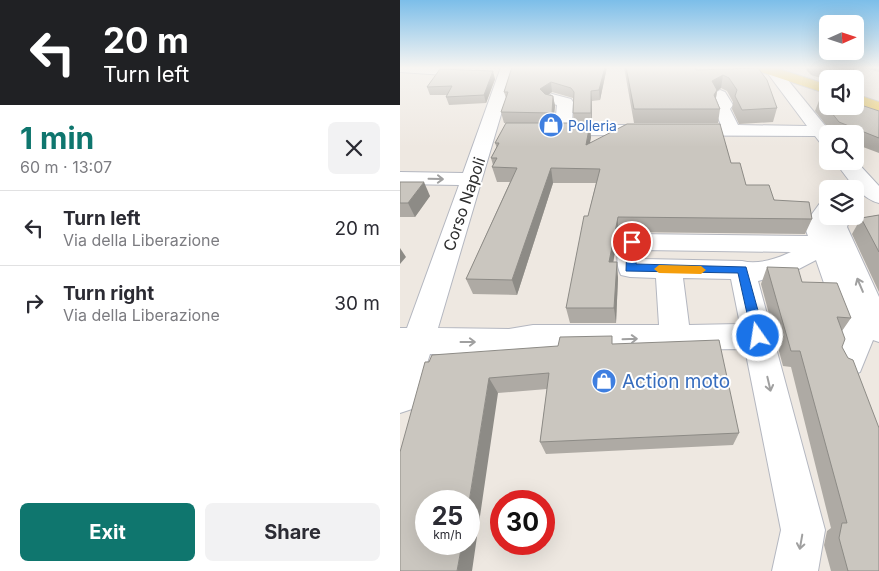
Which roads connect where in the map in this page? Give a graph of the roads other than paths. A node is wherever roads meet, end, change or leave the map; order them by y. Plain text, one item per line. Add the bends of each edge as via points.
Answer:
1 (503, 94) edge
2 (788, 94) edge
3 (720, 95) edge
4 (552, 99) edge
5 (864, 102) edge
6 (879, 107) edge
7 (535, 130) edge
8 (563, 130) junction
9 (819, 131) edge
10 (732, 132) junction
11 (819, 136) edge
12 (851, 170) edge
13 (400, 178) edge
14 (472, 179) junction
15 (868, 193) edge
16 (826, 225) edge
17 (836, 225) edge
18 (837, 225) edge
19 (837, 225) edge
20 (669, 270) junction
21 (743, 273) junction
22 (879, 330) edge
23 (758, 336) junction
24 (675, 338) junction
25 (410, 341) edge
26 (849, 362) edge
27 (400, 397) edge
28 (795, 571) edge

1 - 14 street, Corso Napoli via 498,130
2 - 9 street
3 - 10 street via 726,105 722,108
4 - 8 street via 565,102
5 - 6 main road
7 - 8 street
8 - 10 street
10 - 11 street
12 - 15 street
13 -> 14 street
14 - 25 street, Corso Napoli via 440,273
16 - 20 street via 632,242 630,268
17 - 21 street via 804,258 760,272
22 -> 18 street
19 - 26 street via 858,338
20 - 21 street via 742,270
20 - 24 street
21 - 23 street
23 - 24 street
23 -> 28 street via 803,530
25 -> 24 street
25 - 27 street, Corso Napoli

